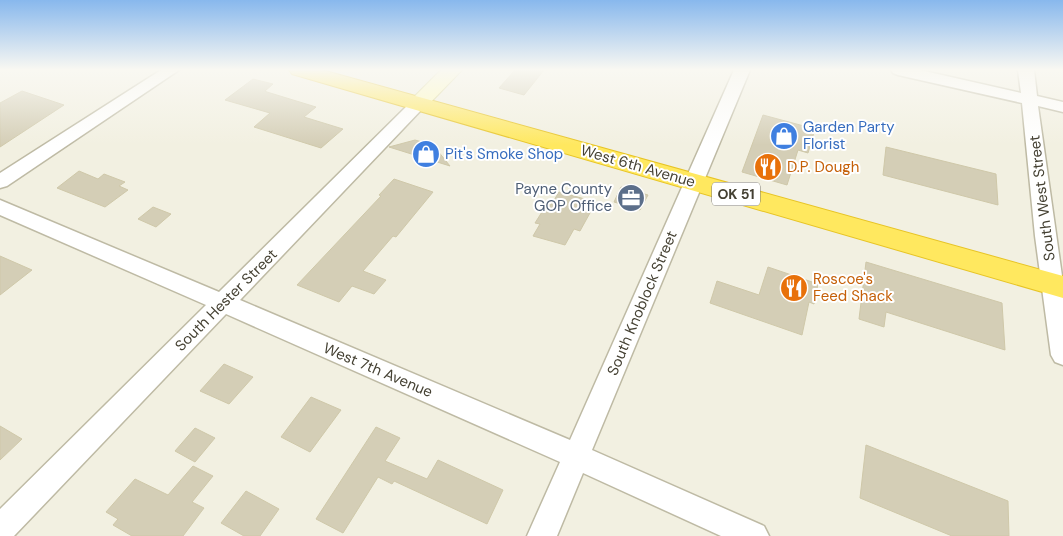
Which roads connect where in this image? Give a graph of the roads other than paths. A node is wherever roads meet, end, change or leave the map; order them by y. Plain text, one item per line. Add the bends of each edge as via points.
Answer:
1 (134, 95) edge
2 (387, 95) edge
3 (427, 95) edge
4 (731, 95) edge
5 (1008, 95) edge
6 (1029, 95) edge
7 (1030, 100) junction
8 (418, 104) junction
9 (1063, 107) edge
10 (0, 182) edge
11 (694, 182) junction
12 (0, 207) edge
13 (1058, 286) edge
14 (223, 303) junction
15 (1063, 355) edge
16 (577, 455) junction
17 (0, 530) edge
18 (542, 536) edge
19 (754, 536) edge

1 - 10 street
2 - 8 highway, West 6th Avenue / OK 51
3 - 8 street, South Hester Street
4 - 11 street, South Knoblock Street
5 - 7 street
6 - 7 street, South West Street
7 - 9 street
7 - 13 street, South West Street via 1045,236
8 - 11 highway, West 6th Avenue / OK 51
8 - 14 street, South Hester Street
11 - 13 highway, West 6th Avenue / OK 51
11 - 16 street, South Knoblock Street
12 - 14 street, West 7th Avenue
13 - 15 street, South West Street
14 - 16 street, West 7th Avenue
14 - 17 street, South Hester Street
16 - 18 street, South Knoblock Street
16 - 19 street, West 7th Avenue

